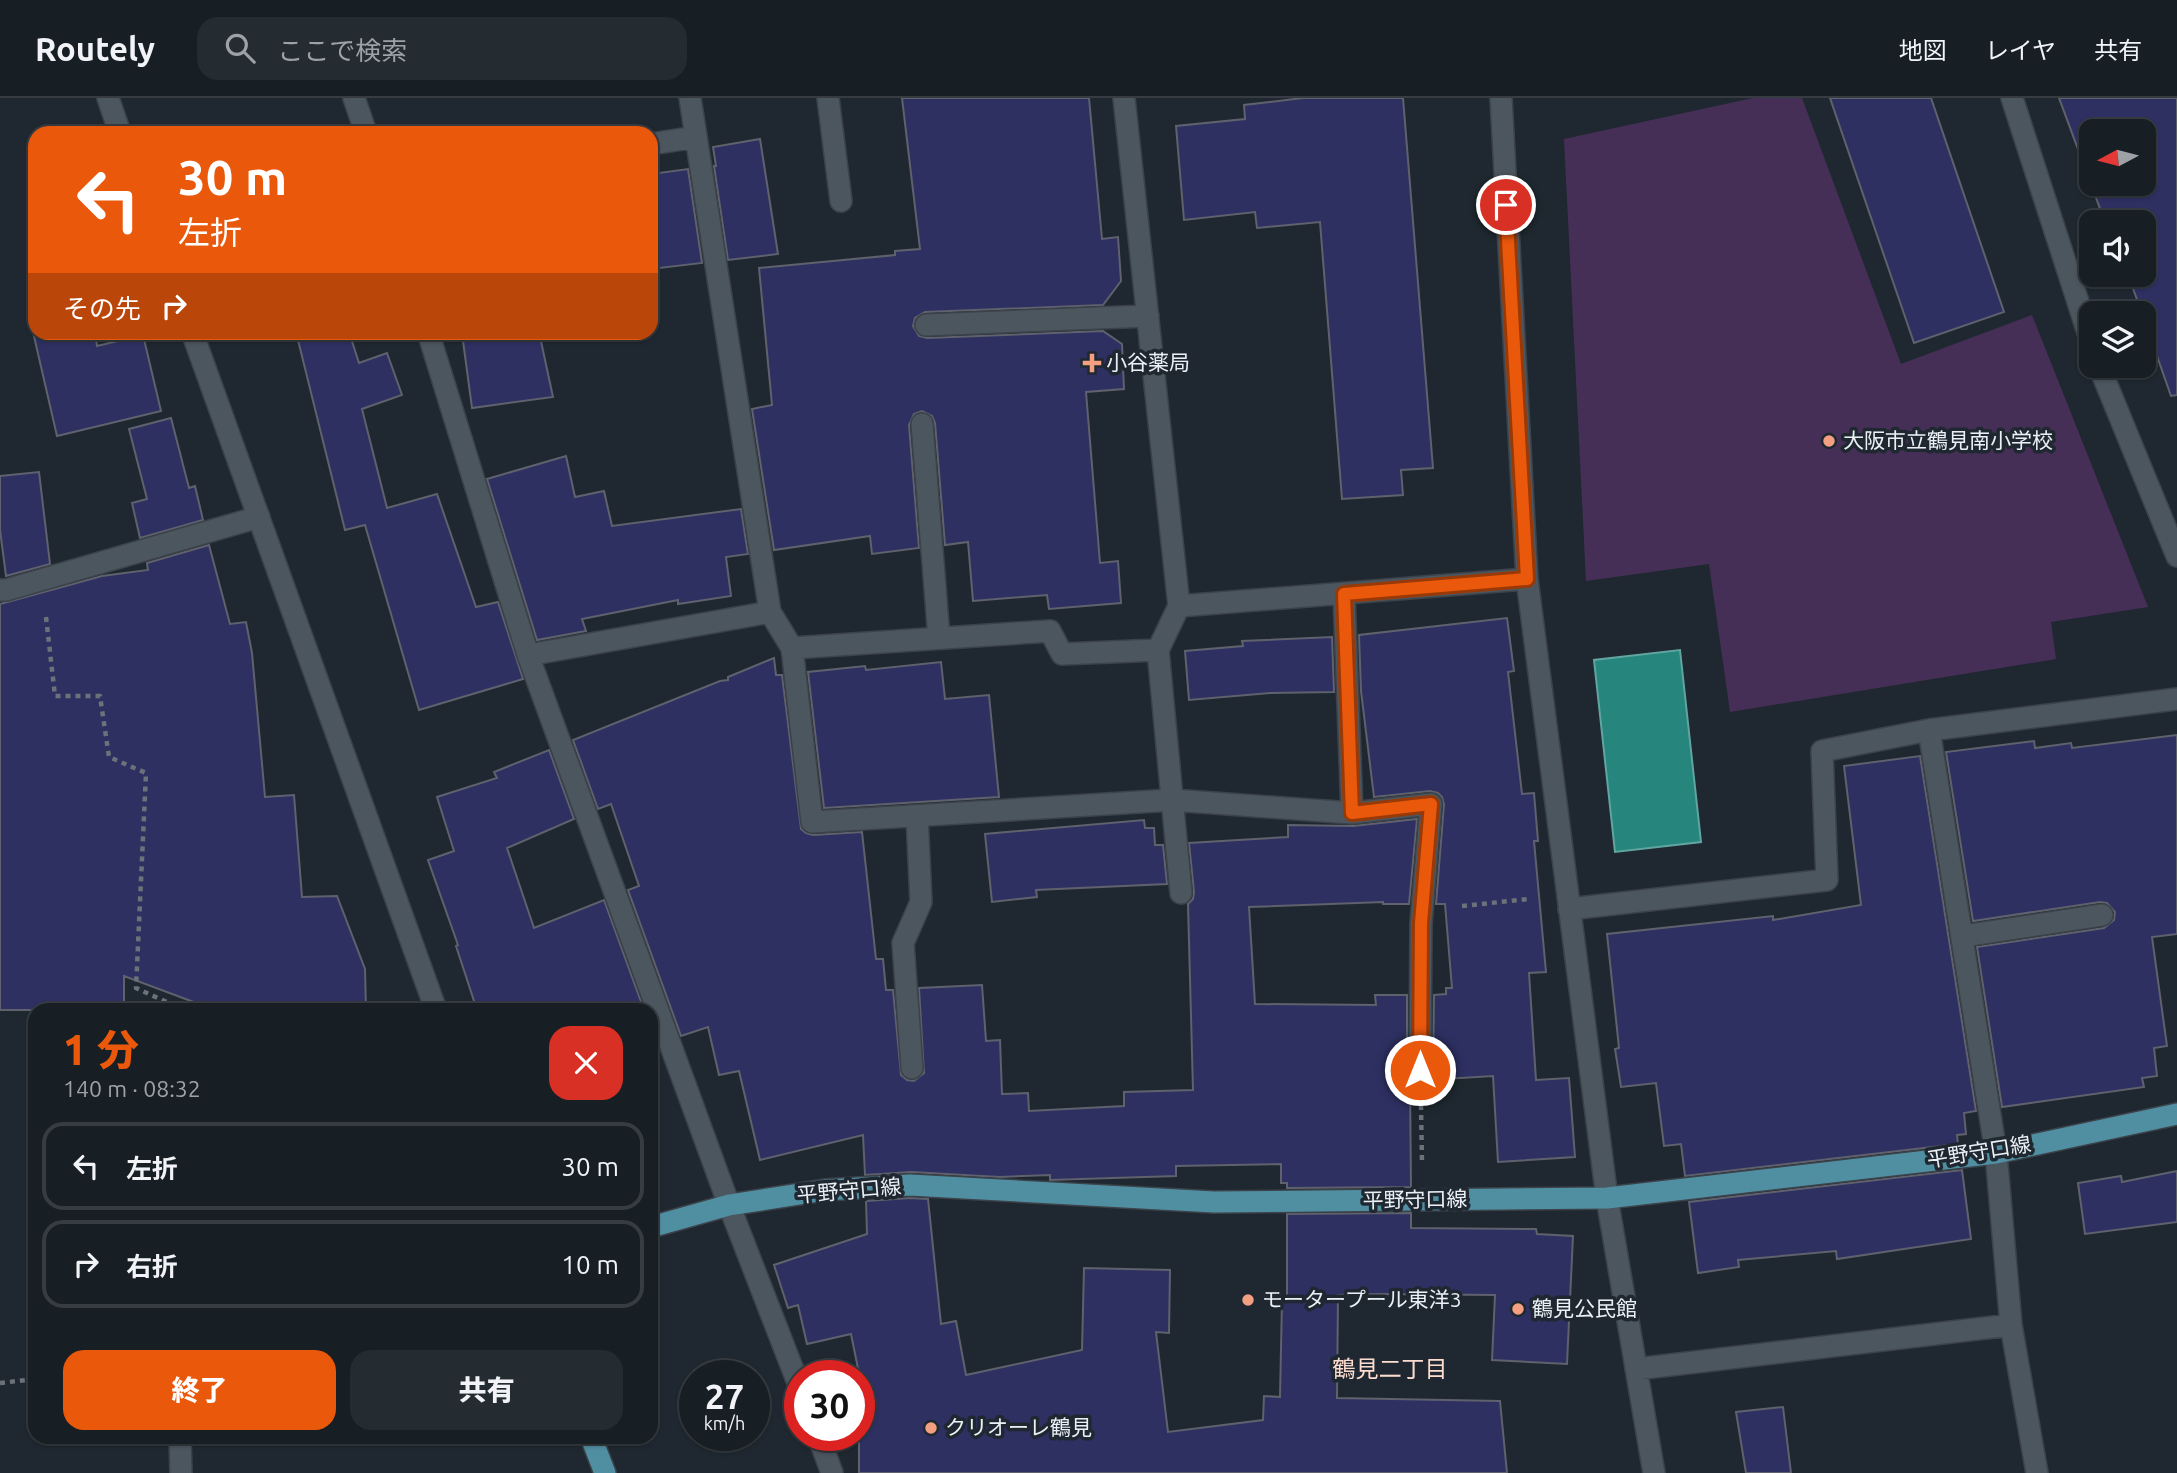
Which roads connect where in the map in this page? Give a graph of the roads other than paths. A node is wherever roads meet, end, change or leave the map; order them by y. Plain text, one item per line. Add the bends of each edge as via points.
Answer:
1 (108, 98) edge
2 (354, 98) edge
3 (690, 98) edge
4 (828, 98) edge
5 (1124, 98) edge
6 (1500, 98) edge
7 (2012, 98) edge
8 (118, 126) edge
9 (364, 126) edge
10 (696, 137) junction
11 (658, 143) edge
12 (841, 201) dead end
13 (2079, 305) edge
14 (1148, 316) junction
15 (926, 325) dead end
16 (195, 340) edge
17 (430, 340) edge
18 (2104, 378) edge
19 (922, 424) dead end
20 (259, 517) junction
21 (2177, 556) edge
22 (1527, 579) junction
23 (0, 590) edge
24 (1344, 594) junction
25 (1179, 606) junction
26 (770, 612) junction
27 (939, 638) junction
28 (792, 648) junction
29 (1158, 650) junction
30 (528, 655) junction
31 (2177, 699) edge
32 (1929, 730) junction
33 (1172, 800) junction
34 (1352, 813) junction
35 (918, 816) junction
36 (1181, 893) dead end
37 (1569, 902) junction
38 (2102, 915) dead end
39 (1962, 936) junction
40 (433, 1003) edge
41 (656, 1003) edge
42 (658, 1009) edge
43 (912, 1068) dead end
44 (1420, 1070) road end
45 (2177, 1114) edge
46 (1996, 1153) junction
47 (1606, 1198) junction
48 (730, 1205) junction
49 (658, 1225) edge
50 (2011, 1325) junction
51 (789, 1360) edge
52 (1636, 1369) junction
53 (180, 1444) edge
54 (594, 1444) edge
55 (824, 1451) edge
56 (181, 1473) edge
57 (605, 1473) edge
58 (832, 1473) edge
59 (1654, 1473) edge
60 (2037, 1473) edge

1 - 8 street
2 - 9 street
3 - 10 street
4 - 12 street
5 - 14 street
6 - 22 street
7 - 13 street
10 - 11 street
10 - 26 street
14 - 15 street
14 - 25 street
16 - 20 street
17 - 30 street
18 - 21 street
19 - 27 street
20 - 23 street
20 - 40 street
22 - 24 street
22 - 37 street
24 - 25 street
24 - 34 street
25 - 29 street
26 - 28 street
26 - 30 street
27 - 28 street
27 - 29 street via 1050,631 1062,654
28 - 35 street via 812,822
29 - 33 street
30 - 41 street
31 - 32 street
32 - 37 street via 1822,751 1827,880
32 - 39 street
33 - 34 street
33 - 35 street
33 - 36 street
34 - 44 street via 1431,804 1422,910
35 - 43 street via 921,902 903,943
37 - 47 street
38 - 39 street
39 - 46 street
42 - 48 street
45 - 46 main road, 平野守口線
46 - 47 main road, 平野守口線
46 - 50 street
47 - 48 main road, 平野守口線 via 1214,1202 910,1185 825,1190
47 - 52 street
48 - 49 main road, 平野守口線
48 - 51 street
50 - 52 street
50 - 60 street
52 - 59 street
53 - 56 street
54 - 57 main road
55 - 58 street

